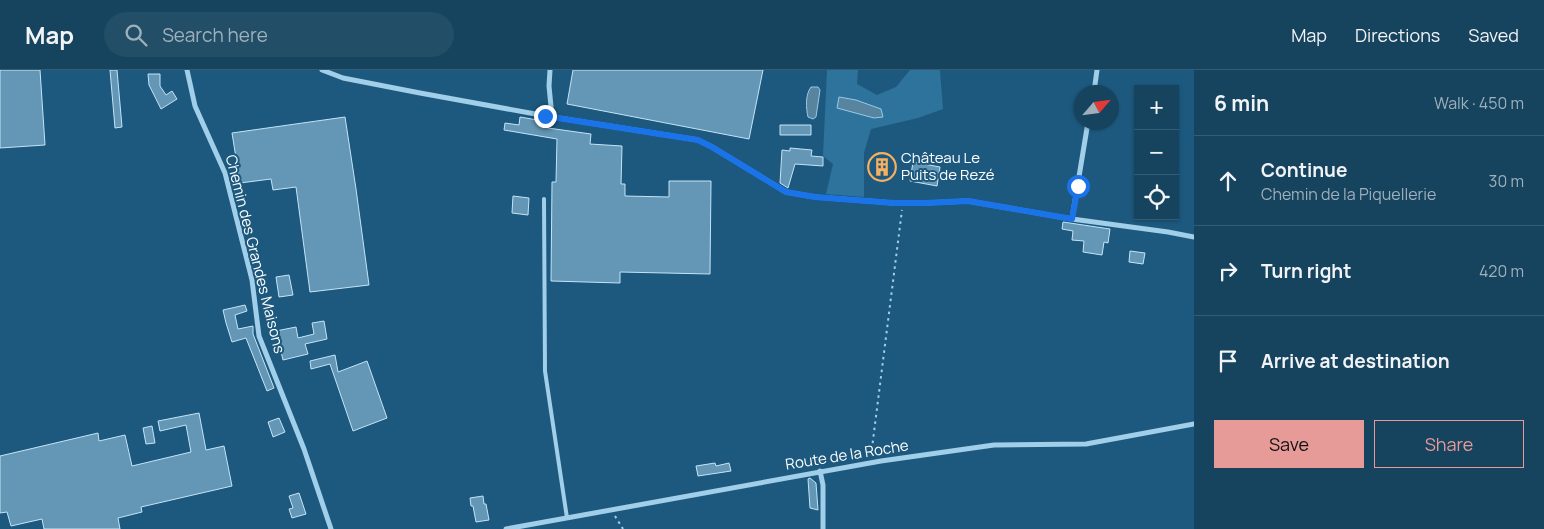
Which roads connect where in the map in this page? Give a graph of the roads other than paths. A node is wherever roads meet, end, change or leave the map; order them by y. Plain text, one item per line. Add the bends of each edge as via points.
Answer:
1 (187, 70) edge
2 (322, 70) edge
3 (550, 70) edge
4 (1097, 70) edge
5 (1095, 85) edge
6 (552, 117) junction
7 (1087, 130) edge
8 (544, 199) dead end
9 (1072, 219) junction
10 (1194, 237) edge
11 (1194, 424) edge
12 (820, 471) junction
13 (567, 518) junction
14 (331, 529) edge
15 (506, 529) edge
16 (823, 529) edge

1 - 14 street, Chemin des Grandes Maisons via 195,106 226,174 252,280 259,336
2 - 6 street via 343,78
3 - 6 street
4 - 5 street
6 - 9 street via 698,140 786,192 903,203 968,201
7 - 9 street
8 - 13 lane via 545,371
9 - 10 street
11 - 12 street, Route de la Roche via 1086,444 994,446
12 - 13 street, Route de la Roche
12 - 16 street
13 - 15 street, Route de la Roche

